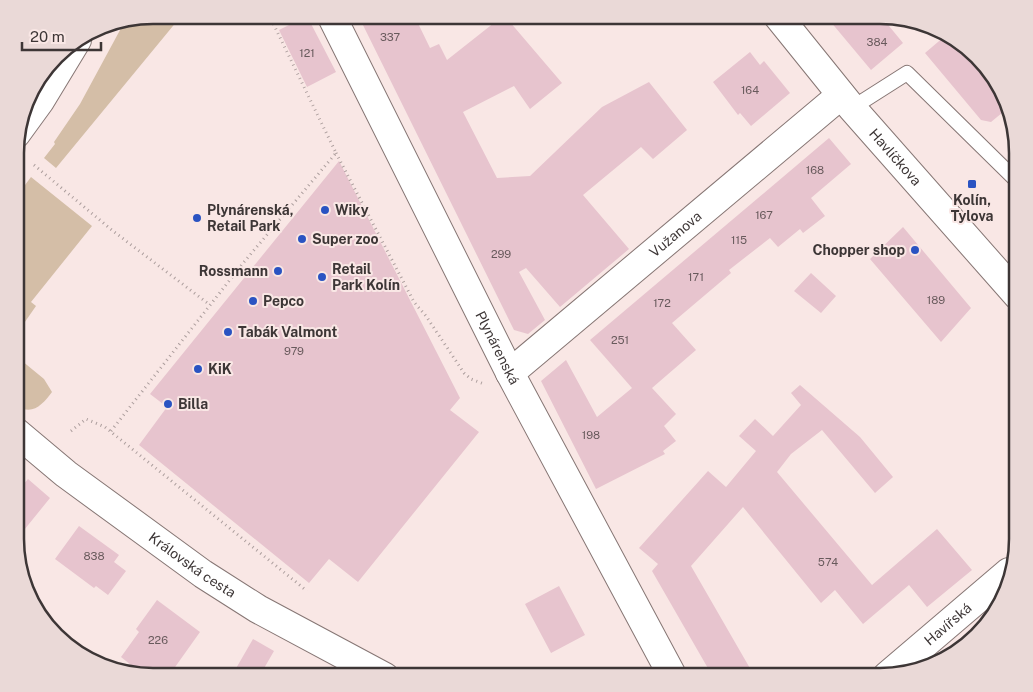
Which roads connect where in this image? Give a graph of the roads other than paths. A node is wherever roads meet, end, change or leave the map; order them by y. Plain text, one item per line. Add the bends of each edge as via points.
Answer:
1 (335, 24) edge
2 (783, 24) edge
3 (68, 56) edge
4 (846, 102) junction
5 (30, 115) edge
6 (1009, 173) edge
7 (1009, 286) edge
8 (499, 379) junction
9 (24, 439) edge
10 (1003, 577) edge
11 (898, 667) edge
12 (367, 668) edge
13 (668, 668) edge

1 - 8 street, Plynárenská
2 - 4 street, Havlíčkova
3 - 5 street
4 - 6 lane via 908,73
4 - 7 street, Havlíčkova
4 - 8 street, Vužanova
8 - 13 street, Plynárenská
9 - 12 street, Královská cesta via 66,474 203,574 266,614
10 - 11 street, Havířská

